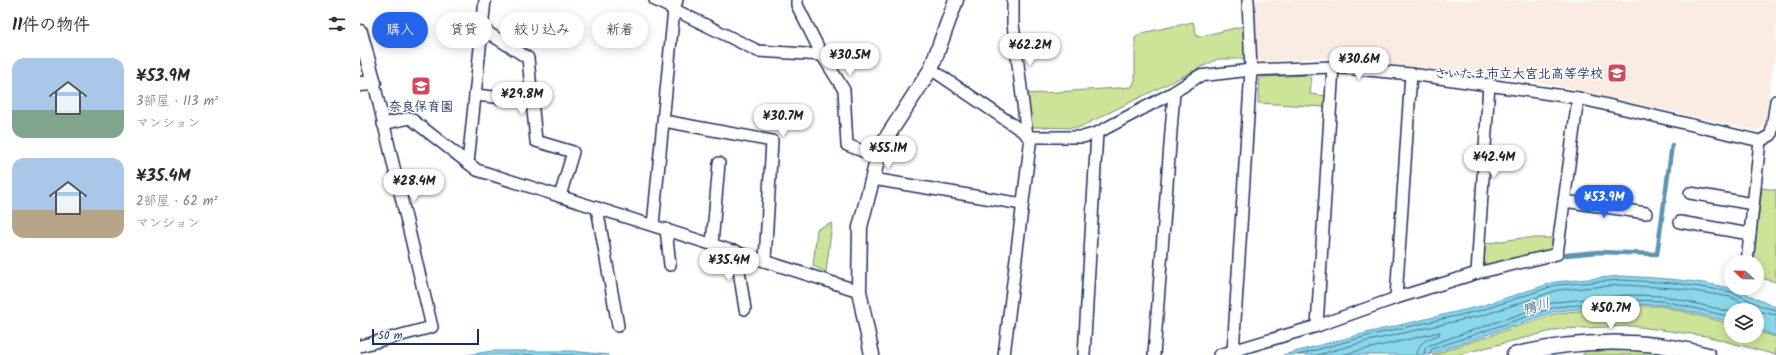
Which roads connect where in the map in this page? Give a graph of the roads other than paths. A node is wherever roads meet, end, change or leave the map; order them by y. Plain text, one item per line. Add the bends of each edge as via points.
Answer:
1 (485, 0) edge
2 (655, 0) edge
3 (796, 0) edge
4 (956, 0) edge
5 (1013, 0) edge
6 (1248, 0) edge
7 (676, 5) edge
8 (484, 12) edge
9 (360, 32) edge
10 (492, 35) edge
11 (480, 48) edge
12 (822, 55) junction
13 (1333, 67) junction
14 (931, 69) junction
15 (1251, 70) junction
16 (1411, 74) junction
17 (367, 84) edge
18 (1489, 84) junction
19 (1174, 92) junction
20 (475, 95) junction
21 (1578, 98) junction
22 (532, 101) junction
23 (1776, 101) edge
24 (664, 121) junction
25 (383, 124) junction
26 (1098, 133) junction
27 (1773, 136) edge
28 (1029, 137) junction
29 (1760, 141) junction
30 (878, 157) junction
31 (468, 163) junction
32 (719, 163) dead end
33 (872, 179) junction
34 (1690, 193) dead end
35 (560, 196) junction
36 (1564, 201) junction
37 (1022, 204) junction
38 (1753, 204) junction
39 (597, 208) junction
40 (1646, 213) dead end
41 (1680, 222) dead end
42 (654, 225) junction
43 (666, 229) junction
44 (1750, 234) junction
45 (712, 244) junction
46 (736, 251) junction
47 (1748, 255) edge
48 (765, 261) junction
49 (670, 265) dead end
50 (1477, 273) junction
51 (859, 291) junction
52 (1396, 298) junction
53 (745, 309) dead end
54 (618, 326) dead end
55 (1317, 326) junction
56 (360, 346) edge
57 (1233, 352) junction
58 (872, 355) edge
59 (1004, 355) edge
60 (1084, 355) edge
61 (1154, 355) edge
62 (1219, 355) edge
63 (1514, 355) edge
64 (1708, 355) edge

1 - 8 street
2 - 7 street
3 - 12 street
4 - 14 street
5 - 28 street via 1013,24
6 - 15 street
7 - 12 street via 758,51
7 - 24 street
9 - 17 street
10 - 22 street via 528,58
11 - 20 street
12 - 30 street via 844,90 847,145
13 - 15 street
13 - 16 street
13 - 55 street
14 - 28 street
14 - 30 street via 885,140
15 - 19 street via 1199,76
15 - 57 street
16 - 18 street
16 - 52 street
17 - 25 street
18 - 21 street
18 - 50 street
19 - 26 street
19 - 61 street
20 - 22 street
20 - 31 street
21 - 29 street
21 - 36 street
22 - 35 street via 536,141 573,152
23 - 27 street
24 - 42 street
24 - 48 street via 772,141
25 - 31 street via 410,118
25 - 56 street via 432,327
26 - 28 street via 1083,137
26 - 60 street
27 - 29 street
28 - 37 street
29 - 38 street
30 - 33 street
31 - 35 street via 477,170
32 - 45 street
33 - 37 street
33 - 51 street via 860,227
34 - 38 street
35 - 39 street
36 - 40 street
36 - 50 street via 1557,254
37 - 59 street
38 - 44 street
39 - 42 street
39 - 54 street
41 - 44 street
42 - 43 street
43 - 45 street
43 - 49 street
44 - 47 street
45 - 46 street
46 - 48 street
46 - 53 street
48 - 51 street
50 - 52 street
51 - 58 street
52 - 55 street
55 - 57 street
57 - 62 street
63 - 64 street via 1563,345 1615,343 1687,349

